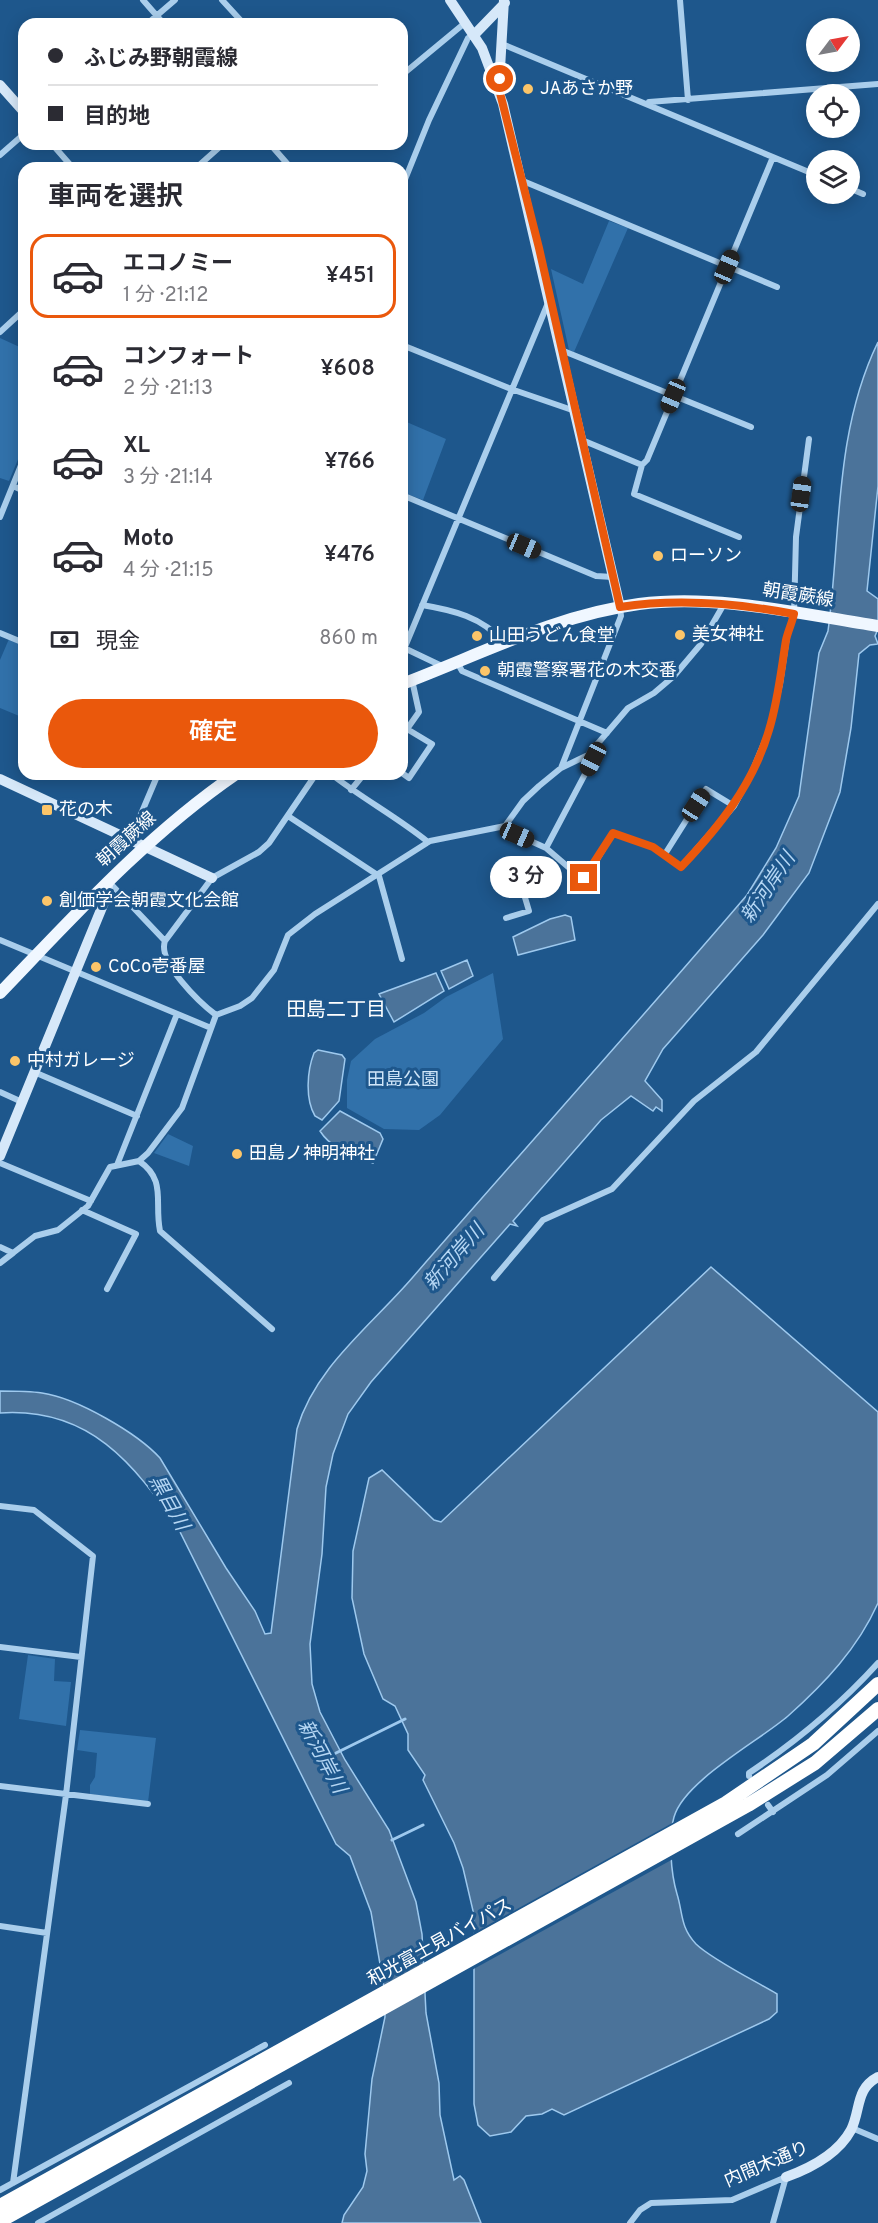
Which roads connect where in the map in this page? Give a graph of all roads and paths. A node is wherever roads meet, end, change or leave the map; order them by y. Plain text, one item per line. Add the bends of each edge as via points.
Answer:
1 (143, 0) edge
2 (176, 0) edge
3 (222, 0) edge
4 (450, 0) edge
5 (680, 0) edge
6 (504, 1) edge
7 (157, 16) junction
8 (154, 18) edge
9 (238, 18) edge
10 (467, 22) junction
11 (475, 34) junction
12 (502, 44) junction
13 (408, 70) edge
14 (878, 84) edge
15 (0, 85) edge
16 (499, 89) junction
17 (688, 100) junction
18 (645, 103) junction
19 (18, 105) edge
20 (18, 139) edge
21 (57, 150) edge
22 (216, 150) edge
23 (275, 150) edge
24 (0, 155) edge
25 (773, 156) junction
26 (68, 162) edge
27 (203, 162) edge
28 (286, 162) edge
29 (806, 171) edge
30 (408, 172) edge
31 (523, 181) junction
32 (860, 193) edge
33 (864, 195) dead end
34 (727, 267) junction
35 (777, 287) dead end
36 (550, 299) junction
37 (18, 316) edge
38 (0, 332) edge
39 (408, 347) edge
40 (561, 350) junction
41 (511, 390) junction
42 (673, 396) junction
43 (575, 411) junction
44 (751, 427) dead end
45 (582, 440) junction
46 (809, 440) dead end
47 (642, 465) junction
48 (18, 473) edge
49 (13, 486) junction
50 (18, 488) edge
51 (408, 498) edge
52 (0, 517) edge
53 (457, 518) junction
54 (739, 537) dead end
55 (614, 577) junction
56 (725, 603) junction
57 (422, 605) junction
58 (620, 607) junction
59 (798, 614) junction
60 (878, 626) edge
61 (0, 633) edge
62 (408, 638) edge
63 (18, 640) edge
64 (505, 644) junction
65 (408, 652) edge
66 (457, 662) junction
67 (445, 667) junction
68 (408, 682) edge
69 (408, 685) edge
70 (579, 721) junction
71 (408, 726) edge
72 (408, 730) edge
73 (607, 733) junction
74 (595, 749) junction
75 (561, 768) junction
76 (408, 777) edge
77 (0, 779) edge
78 (155, 780) edge
79 (228, 780) edge
80 (312, 780) edge
81 (338, 780) edge
82 (359, 780) edge
83 (351, 790) junction
84 (734, 806) junction
85 (288, 816) junction
86 (502, 828) junction
87 (130, 841) junction
88 (428, 842) junction
89 (145, 848) junction
90 (546, 848) junction
91 (665, 854) junction
92 (379, 876) junction
93 (212, 878) junction
94 (109, 881) junction
95 (495, 881) dead end
96 (878, 903) edge
97 (506, 918) dead end
98 (0, 940) edge
99 (165, 941) junction
100 (36, 955) junction
101 (402, 959) dead end
102 (75, 973) junction
103 (0, 993) edge
104 (177, 1014) junction
105 (216, 1015) junction
106 (211, 1028) junction
107 (34, 1072) junction
108 (0, 1092) edge
109 (22, 1102) junction
110 (137, 1116) junction
111 (0, 1156) edge
112 (139, 1161) junction
113 (0, 1163) edge
114 (117, 1165) junction
115 (91, 1201) junction
116 (82, 1210) junction
117 (0, 1247) edge
118 (14, 1253) junction
119 (0, 1263) edge
120 (494, 1278) dead end
121 (107, 1289) dead end
122 (272, 1329) dead end
123 (0, 1506) edge
124 (0, 1647) edge
125 (81, 1657) junction
126 (878, 1663) edge
127 (878, 1684) edge
128 (878, 1709) edge
129 (878, 1731) edge
130 (749, 1776) dead end
131 (0, 1786) edge
132 (66, 1795) junction
133 (148, 1804) dead end
134 (768, 1805) dead end
135 (773, 1812) junction
136 (738, 1834) dead end
137 (678, 1838) junction
138 (0, 1926) edge
139 (47, 1933) junction
140 (313, 2040) junction
141 (265, 2045) dead end
142 (878, 2077) edge
143 (289, 2083) dead end
144 (852, 2128) junction
145 (878, 2139) edge
146 (786, 2177) junction
147 (13, 2183) junction
148 (0, 2190) edge
149 (0, 2206) edge
150 (0, 2221) edge
151 (38, 2223) edge
152 (630, 2223) edge
153 (773, 2223) edge

1 - 7 street
2 - 7 street
3 - 9 street
4 - 10 street
5 - 17 street
6 - 11 street
6 - 12 street
7 - 8 street
10 - 11 street
10 - 13 street
11 - 16 street
11 - 30 street via 468,38
12 - 16 street
12 - 18 street
14 - 17 street
15 - 19 street
16 - 31 street
17 - 18 street
18 - 25 street
20 - 24 street
21 - 26 street
22 - 27 street
23 - 28 street
25 - 29 street
25 - 34 street
31 - 34 street
31 - 36 street
32 - 33 street
34 - 35 street
34 - 42 street
36 - 40 street
36 - 41 street
37 - 38 street
39 - 41 street
40 - 42 street
40 - 43 street
41 - 43 street
41 - 53 street
42 - 44 street
42 - 47 street
43 - 45 street
45 - 47 street
45 - 55 street
46 - 59 street via 796,537
47 - 54 street via 634,494
48 - 49 street
49 - 50 street
49 - 52 street
51 - 53 street
53 - 55 street via 596,576
53 - 57 street
55 - 58 street
56 - 58 main road, 朝霞蕨線 via 680,601
56 - 59 main road, 朝霞蕨線
56 - 73 street via 685,665 661,688 628,708
57 - 62 street
57 - 64 street via 459,610
58 - 64 main road, 朝霞蕨線 via 573,618
58 - 70 street via 621,616
59 - 60 main road, 朝霞蕨線
59 - 84 street via 787,637 769,731
61 - 63 street
64 - 66 main road, 朝霞蕨線
65 - 67 street
66 - 67 main road, 朝霞蕨線
66 - 70 street via 462,671
67 - 68 main road, 朝霞蕨線
69 - 71 street via 418,712
70 - 73 street
70 - 75 street
72 - 76 street via 432,744
73 - 74 street
74 - 75 street
74 - 90 street
75 - 86 street via 523,801
77 - 87 street
78 - 87 street
79 - 89 main road, 朝霞蕨線
80 - 85 street
81 - 83 street
82 - 83 street
83 - 88 street via 399,818
84 - 91 street via 681,867
84 - 91 street via 706,789
85 - 92 street
85 - 93 street via 259,852
86 - 88 street
86 - 90 street
87 - 89 street
88 - 92 street
89 - 93 street
89 - 94 main road, 朝霞蕨線
90 - 91 street via 581,878 587,876 613,833
92 - 101 street
92 - 105 street via 299,925 283,945 268,981 240,1006
93 - 99 street
94 - 99 street
94 - 100 main road, 朝霞蕨線
94 - 102 street
95 - 97 street via 518,874 529,911
96 - 120 street via 756,1052 694,1101 612,1189 543,1220
98 - 100 street
99 - 105 street via 164,953 175,973
100 - 102 street
100 - 103 main road, 朝霞蕨線
102 - 104 street
102 - 107 street
104 - 106 street
104 - 110 street
105 - 106 street
106 - 112 street via 182,1108
107 - 109 street
107 - 110 street
108 - 109 street
109 - 111 street
110 - 114 street
112 - 114 street
112 - 122 street via 152,1170 158,1186 160,1230
113 - 115 street
114 - 115 street via 110,1167
115 - 116 street
116 - 118 street via 58,1230 35,1236
116 - 121 street via 136,1233
117 - 118 street
118 - 119 street
123 - 125 street via 34,1510 93,1556
124 - 125 street
125 - 132 street
126 - 130 street via 832,1710
127 - 137 highway, 和光富士見バイパス via 839,1723 792,1760
128 - 137 highway, 和光富士見バイパス via 836,1747 793,1778
129 - 135 street via 827,1775
131 - 132 street
132 - 133 street
132 - 139 street
134 - 135 street
135 - 136 street
137 - 140 highway, 和光富士見バイパス
138 - 139 street
139 - 147 street
140 - 149 highway, 和光富士見バイパス
140 - 150 highway, 和光富士見バイパス
141 - 147 street
142 - 144 street, 内間木通り via 862,2090
143 - 151 street
144 - 145 street
144 - 146 street, 内間木通り via 820,2161
146 - 152 street, 内間木通り via 735,2199 651,2203
146 - 153 street
147 - 148 street

